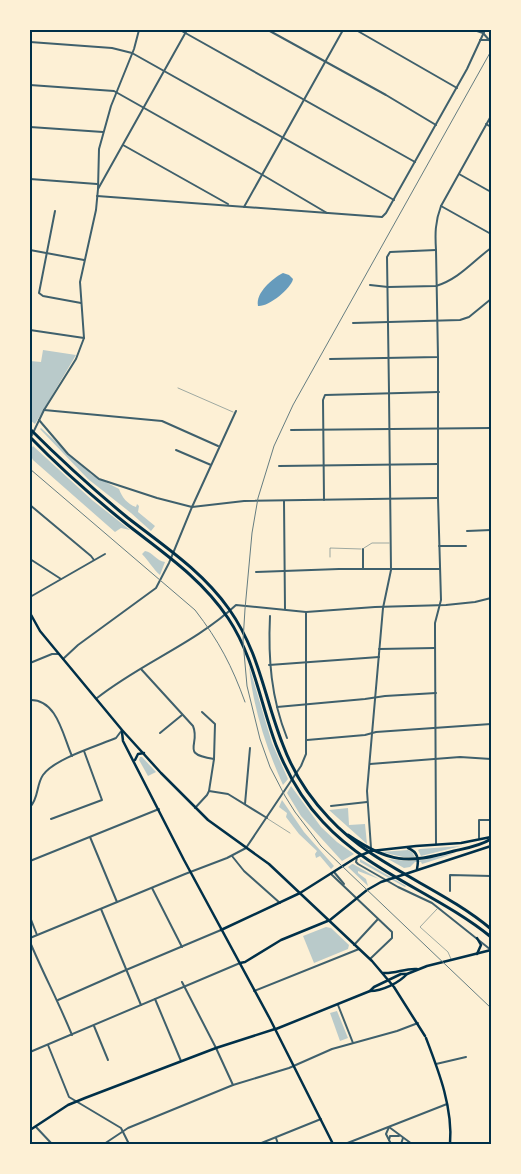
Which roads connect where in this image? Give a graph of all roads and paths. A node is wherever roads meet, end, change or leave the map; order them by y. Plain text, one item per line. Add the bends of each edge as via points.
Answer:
1 (139, 30) edge
2 (180, 30) edge
3 (188, 30) edge
4 (268, 30) edge
5 (343, 30) edge
6 (356, 30) edge
7 (474, 30) edge
8 (485, 30) edge
9 (186, 33) junction
10 (483, 34) junction
11 (480, 40) junction
12 (490, 41) edge
13 (30, 42) edge
14 (132, 53) junction
15 (324, 62) junction
16 (164, 71) junction
17 (30, 85) edge
18 (456, 88) junction
19 (117, 93) junction
20 (303, 100) junction
21 (143, 108) junction
22 (491, 116) edge
23 (486, 124) junction
24 (436, 125) junction
25 (30, 126) edge
26 (491, 128) edge
27 (103, 132) junction
28 (282, 137) junction
29 (123, 144) junction
30 (415, 162) junction
31 (261, 174) junction
32 (459, 174) junction
33 (30, 179) edge
34 (97, 184) junction
35 (98, 189) junction
36 (491, 192) edge
37 (97, 196) junction
38 (394, 200) junction
39 (230, 205) junction
40 (441, 206) junction
41 (244, 207) junction
42 (55, 211) dead end
43 (327, 213) junction
44 (491, 234) edge
45 (491, 248) edge
46 (30, 250) edge
47 (436, 250) junction
48 (45, 253) junction
49 (84, 260) junction
50 (370, 285) dead end
51 (436, 286) junction
52 (388, 287) junction
53 (491, 299) edge
54 (81, 303) junction
55 (438, 322) junction
56 (352, 323) dead end
57 (387, 323) junction
58 (30, 330) edge
59 (84, 338) junction
60 (438, 357) junction
61 (388, 358) junction
62 (330, 359) dead end
63 (178, 388) dead end
64 (438, 392) junction
65 (389, 393) junction
66 (44, 410) junction
67 (235, 412) joint
68 (39, 420) junction
69 (30, 427) edge
70 (390, 428) junction
71 (439, 428) junction
72 (491, 428) edge
73 (291, 430) dead end
74 (323, 430) junction
75 (30, 438) edge
76 (219, 446) junction
77 (176, 450) dead end
78 (211, 464) junction
79 (389, 464) junction
80 (438, 464) junction
81 (279, 466) dead end
82 (323, 466) junction
83 (438, 498) junction
84 (390, 499) junction
85 (284, 500) junction
86 (324, 500) junction
87 (30, 505) edge
88 (192, 507) junction
89 (466, 530) dead end
90 (491, 530) edge
91 (391, 543) junction
92 (440, 546) junction
93 (466, 546) dead end
94 (363, 549) junction
95 (105, 554) dead end
96 (330, 557) dead end
97 (30, 559) edge
98 (94, 560) junction
99 (363, 569) junction
100 (440, 569) junction
101 (285, 570) junction
102 (391, 570) junction
103 (256, 572) dead end
104 (62, 580) junction
105 (30, 597) edge
106 (491, 598) edge
107 (440, 604) junction
108 (383, 608) junction
109 (285, 609) junction
110 (306, 612) junction
111 (30, 613) edge
112 (270, 616) dead end
113 (434, 648) junction
114 (379, 649) junction
115 (59, 654) junction
116 (378, 657) junction
117 (63, 659) junction
118 (306, 662) junction
119 (30, 663) edge
120 (269, 665) junction
121 (140, 668) junction
122 (436, 693) junction
123 (375, 697) junction
124 (97, 698) junction
125 (30, 700) edge
126 (307, 705) junction
127 (277, 707) junction
128 (202, 712) dead end
129 (182, 715) junction
130 (491, 724) edge
131 (436, 728) junction
132 (122, 730) junction
133 (160, 733) dead end
134 (372, 733) junction
135 (286, 738) dead end
136 (307, 740) junction
137 (250, 748) dead end
138 (84, 751) junction
139 (144, 753) junction
140 (72, 756) junction
141 (214, 758) junction
142 (491, 759) edge
143 (436, 760) junction
144 (135, 761) junction
145 (370, 764) junction
146 (209, 791) junction
147 (367, 802) junction
148 (245, 804) junction
149 (331, 806) dead end
150 (30, 807) edge
151 (195, 808) junction
152 (159, 809) junction
153 (267, 818) junction
154 (51, 819) dead end
155 (491, 820) edge
156 (337, 827) junction
157 (290, 833) dead end
158 (90, 838) junction
159 (491, 838) edge
160 (480, 839) junction
161 (436, 844) junction
162 (491, 846) edge
163 (407, 847) junction
164 (246, 848) junction
165 (371, 851) junction
166 (232, 855) junction
167 (358, 857) junction
168 (30, 861) edge
169 (416, 869) junction
170 (190, 872) junction
171 (334, 872) junction
172 (491, 876) edge
173 (152, 888) junction
174 (450, 891) dead end
175 (300, 893) junction
176 (358, 897) junction
177 (117, 902) junction
178 (280, 903) junction
179 (438, 908) junction
180 (100, 909) junction
181 (30, 917) edge
182 (379, 919) junction
183 (330, 920) junction
184 (491, 929) edge
185 (221, 930) junction
186 (37, 935) junction
187 (477, 938) junction
188 (491, 938) edge
189 (30, 940) edge
190 (354, 945) junction
191 (182, 948) junction
192 (358, 949) junction
193 (491, 950) edge
194 (478, 954) junction
195 (370, 959) junction
196 (449, 961) junction
197 (240, 963) junction
198 (418, 969) junction
199 (126, 970) junction
200 (383, 973) junction
201 (407, 974) junction
202 (389, 979) junction
203 (182, 982) dead end
204 (392, 984) junction
205 (184, 987) junction
206 (254, 991) junction
207 (370, 991) junction
208 (155, 999) junction
209 (58, 1000) junction
210 (141, 1005) junction
211 (338, 1005) junction
212 (418, 1023) junction
213 (94, 1026) junction
214 (275, 1029) junction
215 (72, 1035) junction
216 (353, 1043) junction
217 (48, 1045) junction
218 (216, 1048) junction
219 (30, 1052) edge
220 (466, 1057) dead end
221 (108, 1060) dead end
222 (181, 1062) junction
223 (436, 1064) junction
224 (294, 1065) junction
225 (233, 1085) junction
226 (76, 1101) junction
227 (447, 1104) junction
228 (321, 1119) junction
229 (36, 1127) junction
230 (388, 1127) junction
231 (30, 1130) edge
232 (123, 1131) junction
233 (402, 1137) junction
234 (276, 1138) junction
235 (389, 1140) junction
236 (491, 1143) edge
237 (52, 1144) edge
238 (104, 1144) edge
239 (129, 1144) edge
240 (259, 1144) edge
241 (278, 1144) edge
242 (333, 1144) edge
243 (345, 1144) edge
244 (391, 1144) edge
245 (401, 1144) edge
246 (412, 1144) edge
247 (450, 1144) edge
248 (487, 1144) edge

1 - 14 street
2 - 9 street
3 - 9 street
4 - 15 street
5 - 15 street
6 - 18 street
7 - 10 street
8 - 10 street
9 - 16 street
9 - 20 street
10 - 11 street
10 - 12 street
11 - 12 street
11 - 18 street
13 - 14 street via 112,48
14 - 16 street
14 - 19 street
15 - 20 street
15 - 24 street
16 - 21 street
16 - 28 street
17 - 19 street
18 - 24 street
19 - 21 street
19 - 27 street
20 - 28 street
20 - 30 street
21 - 29 street
21 - 31 street
22 - 23 street
23 - 26 street
23 - 32 street
24 - 30 street
25 - 27 street
27 - 34 street
28 - 31 street
28 - 38 street
29 - 35 street
29 - 39 street
30 - 38 street
31 - 41 street
31 - 43 street
32 - 36 street
32 - 40 street
33 - 34 street
34 - 35 street
35 - 37 street
37 - 39 street
37 - 49 street
38 - 43 street via 384,216
39 - 41 street
40 - 44 street
40 - 47 street via 434,234
41 - 43 street
42 - 48 street
45 - 51 street via 458,276
46 - 48 street
47 - 51 street
47 - 52 street via 388,253
48 - 49 street
48 - 54 street via 39,293
49 - 54 street
50 - 52 street
51 - 52 street
51 - 55 street
52 - 57 street
53 - 55 street via 464,320
54 - 59 street
55 - 57 street
55 - 60 street
56 - 57 street
57 - 61 street
58 - 59 street
59 - 66 street via 76,358
60 - 61 street
60 - 64 street
61 - 62 street
61 - 65 street
63 - 67 lane
64 - 65 street
64 - 71 street
65 - 70 street
65 - 74 street via 324,396
66 - 68 street
66 - 76 street via 162,421
67 - 76 street
68 - 75 street
68 - 88 street via 68,454 100,479
69 - 156 highway via 125,515 187,563 232,613 263,678 278,733 291,764 315,802
70 - 71 street
70 - 74 street
70 - 79 street
71 - 72 street
71 - 80 street
73 - 74 street
74 - 82 street
75 - 188 highway via 122,520 184,568 232,624 252,664 281,756 296,786 316,814 362,856 454,910
76 - 78 street
77 - 78 street
78 - 88 street
79 - 80 street
79 - 82 street
79 - 84 street
80 - 83 street
81 - 82 street
82 - 86 street
83 - 84 street
83 - 92 street
84 - 86 street
84 - 91 street
85 - 86 street
85 - 88 street
85 - 101 street
87 - 98 street
88 - 117 street via 156,588
89 - 90 street
91 - 94 lane via 372,543
91 - 102 street
92 - 93 street
92 - 100 street
94 - 96 lane via 330,548
94 - 99 street
95 - 98 street
97 - 104 street
98 - 104 street
99 - 101 street
99 - 102 street
100 - 102 street
100 - 107 street
101 - 103 street
101 - 109 street
102 - 108 street
104 - 105 street
106 - 107 street
107 - 108 street
107 - 113 street
108 - 110 street
108 - 114 street
109 - 110 street
109 - 121 street via 236,605 211,627
110 - 118 street
111 - 115 main road
112 - 120 street
113 - 114 street
113 - 122 street
114 - 116 street
115 - 117 main road
115 - 119 street
116 - 118 street
116 - 123 street
117 - 124 main road
118 - 120 street
118 - 126 street
120 - 127 street
121 - 124 street
121 - 129 street
122 - 123 street
122 - 131 street
123 - 126 street
123 - 134 street
124 - 132 main road
125 - 140 street via 40,701 50,708
126 - 127 street
126 - 136 street
127 - 135 street
128 - 141 street via 215,724
129 - 133 street
129 - 141 street via 194,730 194,751 200,757
130 - 131 street
131 - 134 street
131 - 143 street
132 - 138 street via 116,738
132 - 139 main road
132 - 144 main road via 123,741
134 - 136 street
134 - 145 street
136 - 153 street via 301,766
137 - 148 street
138 - 140 street
138 - 154 street via 102,800
139 - 144 main road via 137,755
139 - 151 main road
140 - 150 street via 45,772
141 - 146 street
142 - 143 street
143 - 145 street
143 - 161 street
144 - 152 main road
145 - 147 street
146 - 148 street via 228,794
146 - 151 street
147 - 149 street
147 - 165 street
148 - 153 street
151 - 164 main road
152 - 158 street
152 - 170 main road
153 - 157 lane
153 - 164 street
155 - 160 street via 479,820
156 - 159 highway via 372,850 402,859 431,857
156 - 184 highway via 373,855 451,900
158 - 168 street
158 - 177 street
159 - 160 main road
160 - 161 main road via 461,844
161 - 163 main road
162 - 169 main road
163 - 165 main road
163 - 169 main road via 417,855
164 - 166 street
164 - 175 main road
165 - 167 main road
166 - 170 street
166 - 178 street via 244,871
167 - 171 main road
167 - 179 street via 358,864
169 - 176 main road via 381,882
170 - 173 street
170 - 185 main road
171 - 175 main road
171 - 176 street
172 - 174 street via 450,875
173 - 177 street
173 - 191 street
175 - 178 main road
175 - 183 main road
176 - 182 street
176 - 183 main road
177 - 180 street
178 - 185 main road
179 - 187 street
179 - 196 lane via 420,927 448,952
180 - 186 street
180 - 199 street
181 - 186 street
182 - 190 street
182 - 195 street via 393,934
183 - 190 main road
183 - 197 main road via 281,940
185 - 191 street
185 - 197 main road
186 - 189 street
187 - 193 street
187 - 194 main road via 481,945
189 - 209 street
190 - 192 main road
191 - 199 street
192 - 195 main road
192 - 206 street
193 - 194 main road
194 - 196 main road
195 - 200 main road
196 - 198 main road
197 - 205 street
197 - 206 main road
198 - 200 main road
198 - 201 main road
199 - 209 street
199 - 210 street
200 - 202 main road
201 - 202 main road
201 - 204 main road
202 - 204 main road
202 - 207 main road
203 - 205 street
204 - 207 main road
204 - 212 main road
205 - 208 street
205 - 218 street
206 - 214 main road
207 - 211 main road
208 - 210 street
208 - 222 street
209 - 215 street
210 - 213 street
211 - 214 main road
211 - 216 street
212 - 216 street
212 - 223 main road
213 - 215 street
213 - 221 street
214 - 218 main road
214 - 224 main road
215 - 217 street
216 - 224 street
217 - 219 street
217 - 226 street via 69,1097
218 - 222 main road
218 - 225 street
220 - 223 street
222 - 226 main road
223 - 227 main road
224 - 225 street
224 - 228 main road
225 - 232 street
226 - 229 main road
226 - 232 street
227 - 230 street
227 - 247 main road
228 - 234 street
228 - 242 main road
229 - 231 main road
229 - 237 street
230 - 233 street
230 - 235 street via 386,1134
230 - 243 street
232 - 238 street
232 - 239 street
233 - 235 street via 392,1135
233 - 245 street
233 - 246 street
234 - 240 street
234 - 241 street
235 - 244 street
236 - 248 main road

